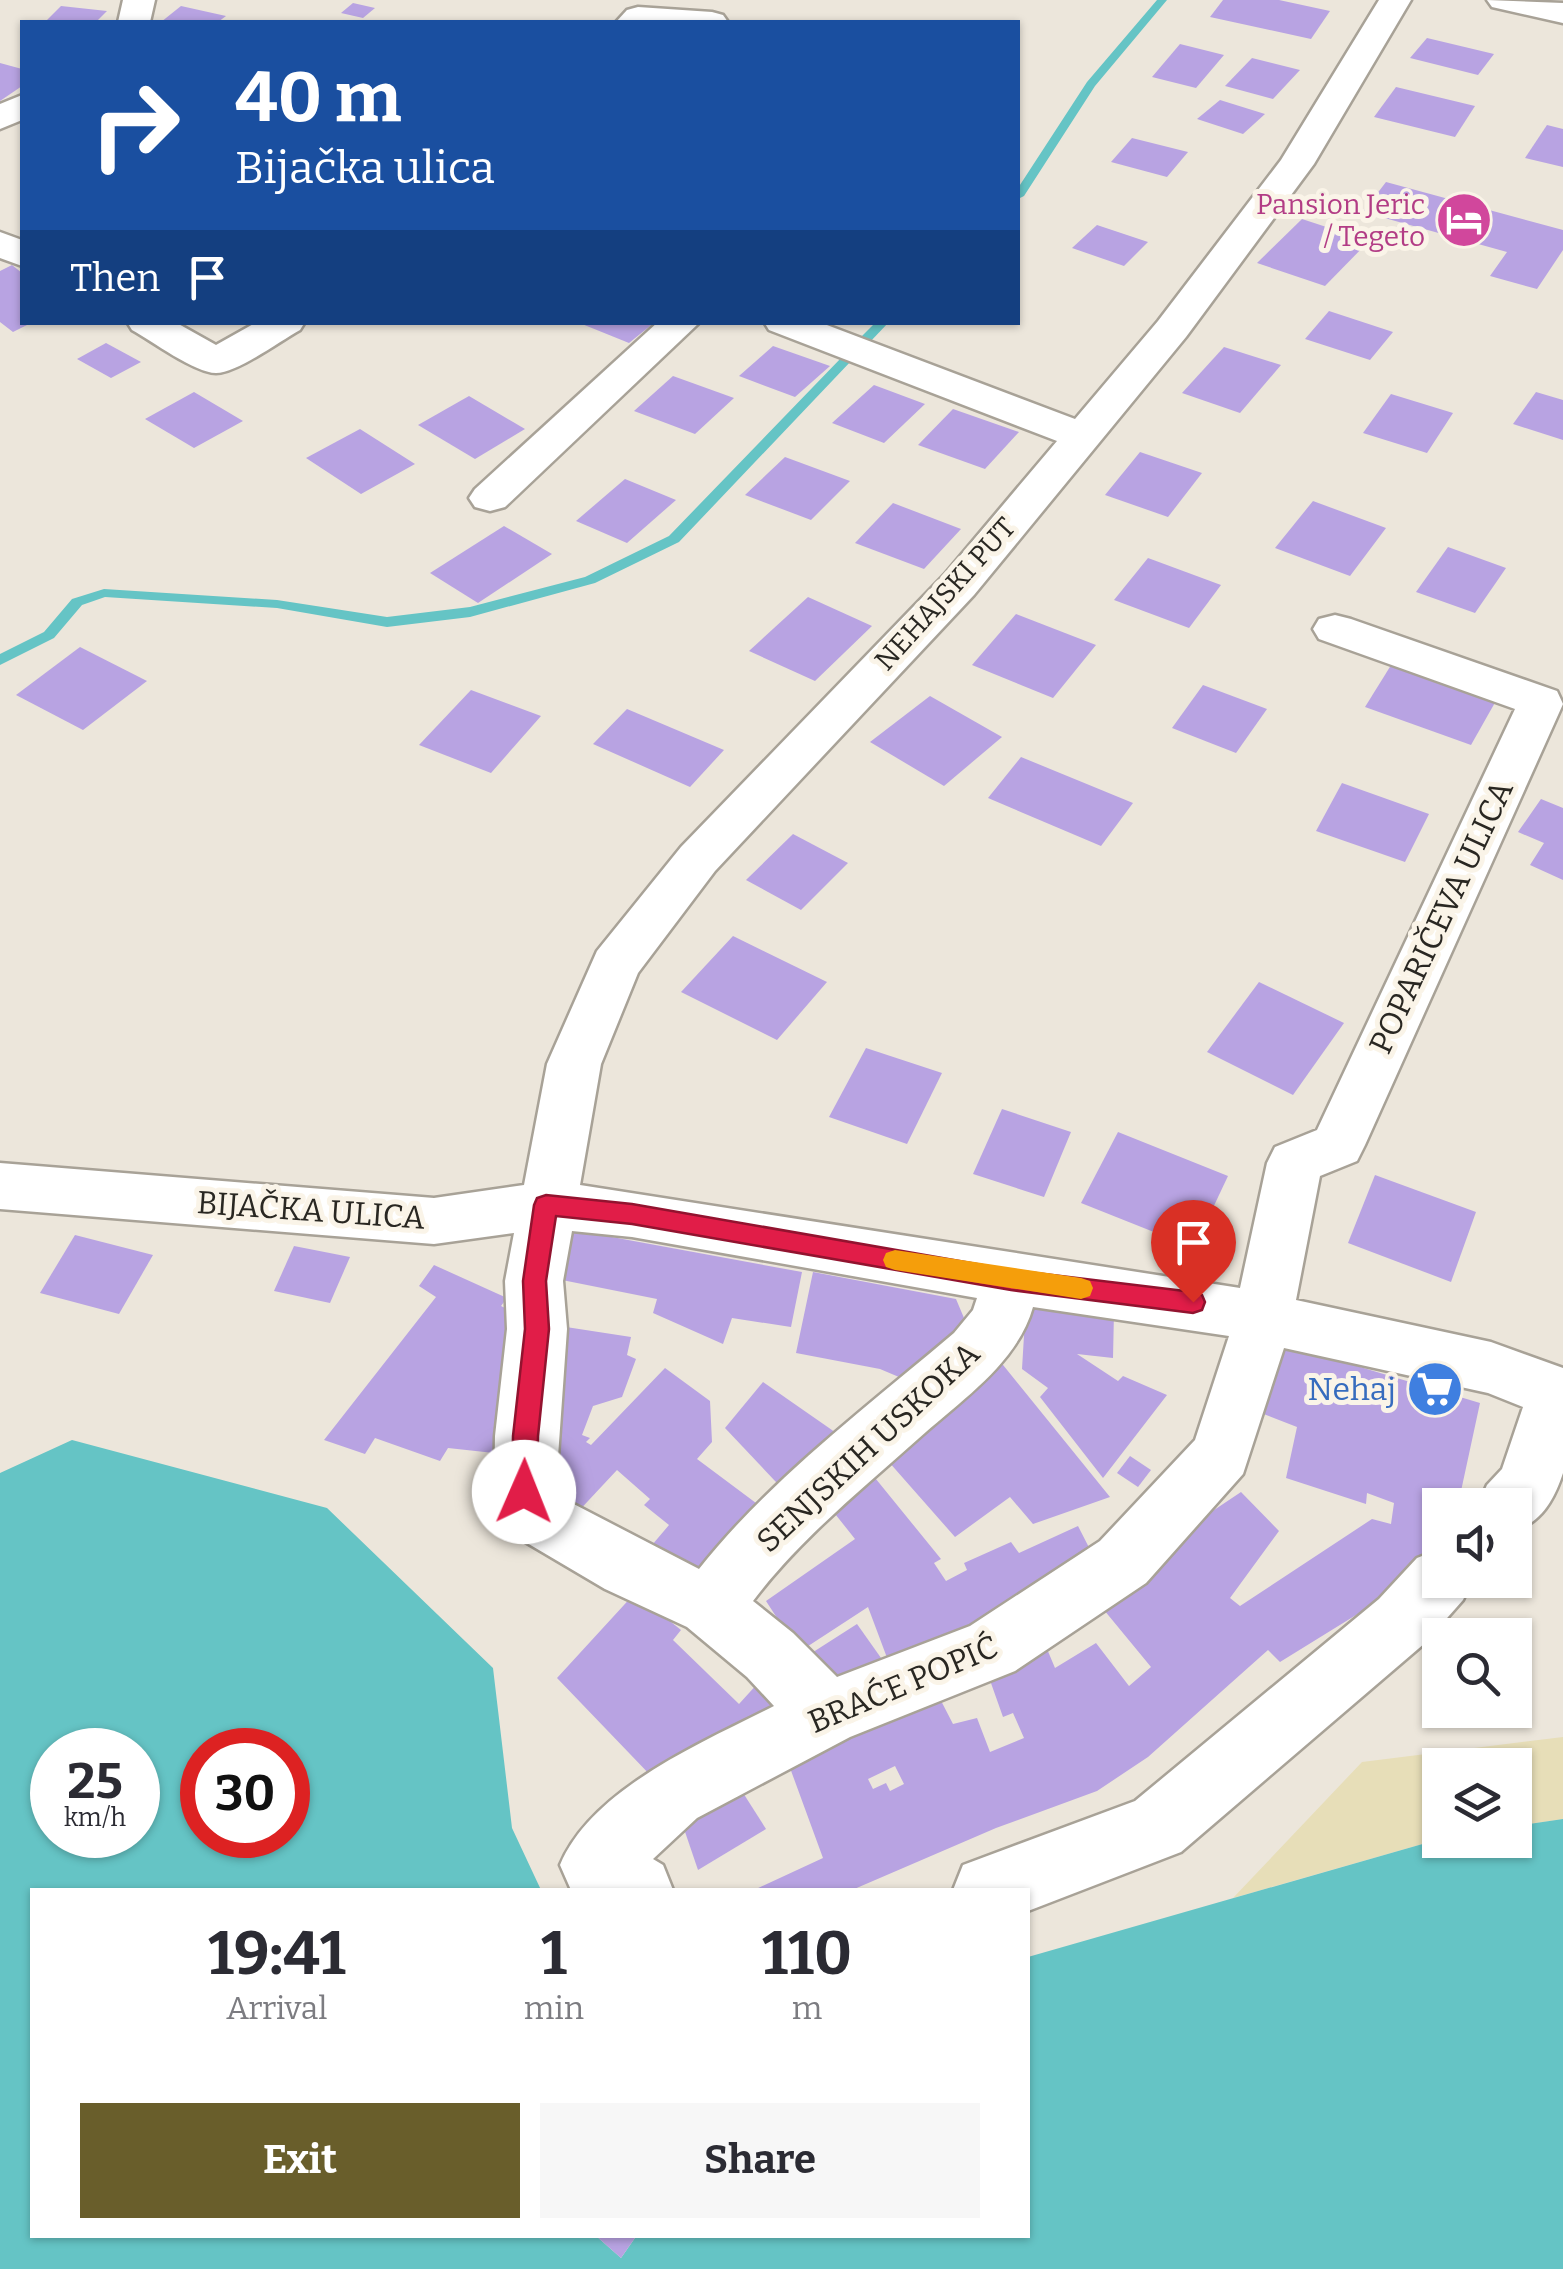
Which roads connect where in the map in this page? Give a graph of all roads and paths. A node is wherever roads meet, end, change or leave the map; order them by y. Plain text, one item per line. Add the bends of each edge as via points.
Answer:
1 (132, 0) edge
2 (139, 0) edge
3 (728, 0) edge
4 (1395, 0) edge
5 (1503, 0) edge
6 (1563, 13) edge
7 (635, 20) edge
8 (674, 20) edge
9 (712, 20) edge
10 (151, 325) edge
11 (281, 325) edge
12 (678, 325) edge
13 (791, 325) edge
14 (1082, 436) junction
15 (490, 498) dead end
16 (1335, 629) dead end
17 (0, 1186) edge
18 (546, 1205) junction
19 (1011, 1280) junction
20 (1264, 1320) junction
21 (1560, 1394) edge
22 (1525, 1488) edge
23 (1423, 1598) edge
24 (710, 1606) junction
25 (827, 1714) junction
26 (616, 1877) edge
27 (993, 1888) edge

1 - 2 street
3 - 9 street
4 - 14 street, NEHAJSKI PUT via 1296,164
5 - 6 street
7 - 8 street
10 - 11 street via 216,361
12 - 15 street
13 - 14 street
14 - 18 street, NEHAJSKI PUT via 959,585 698,858 615,965 574,1064
16 - 20 street, POPARIČEVA ULICA via 1541,702 1337,1145 1295,1164
17 - 18 street, BIJAČKA ULICA via 434,1222
18 - 19 street, BIJAČKA ULICA
18 - 24 street, NEHAJSKI PUT via 534,1281 537,1329 524,1492 544,1520
19 - 20 street, BIJAČKA ULICA via 1193,1302
19 - 24 street, SENJSKIH USKOKA via 999,1322 975,1351 816,1492
20 - 21 street, BIJAČKA ULICA via 1491,1368
20 - 25 street, BRAĆE POPIĆ via 1221,1455 1123,1562 992,1650
21 - 22 street
23 - 27 street via 1157,1828
24 - 25 street, NEHAJSKI PUT
25 - 26 street, BRAĆE POPIĆ via 673,1794

